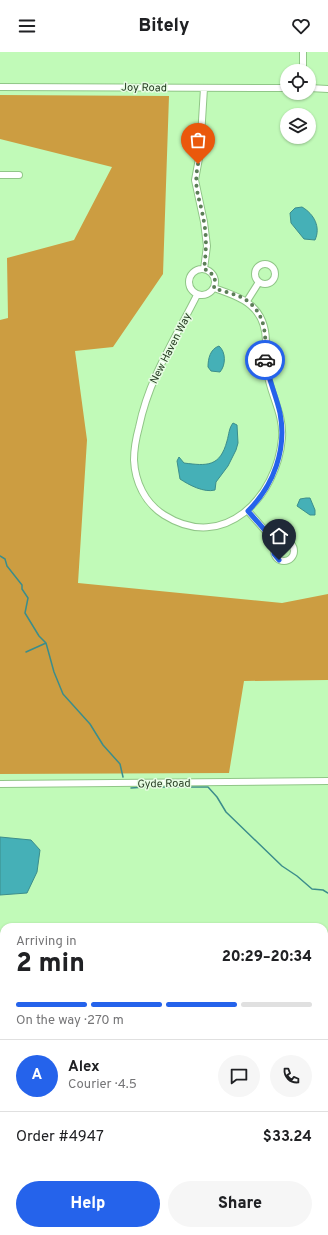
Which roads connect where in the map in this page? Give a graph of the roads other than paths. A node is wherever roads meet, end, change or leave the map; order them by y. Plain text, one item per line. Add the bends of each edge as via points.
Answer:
1 (303, 52) edge
2 (303, 64) edge
3 (0, 86) edge
4 (204, 88) junction
5 (280, 88) edge
6 (316, 88) edge
7 (328, 89) edge
8 (0, 175) edge
9 (19, 175) dead end
10 (204, 269) junction
11 (259, 282) dead end
12 (214, 288) junction
13 (197, 295) junction
14 (247, 300) junction
15 (248, 511) junction
16 (277, 544) dead end
17 (328, 782) edge
18 (0, 784) edge

1 - 2 street
3 - 4 street, Joy Road
4 - 5 street, Joy Road
4 - 10 street via 200,153 195,180 207,246
6 - 7 street
8 - 9 street
10 - 12 street via 215,278
10 - 13 street via 199,269 190,276 189,287
11 - 14 street
12 - 13 street via 207,295
12 - 14 street
13 - 15 street, New Haven Way via 150,385 135,446 135,473 143,494 153,508 182,524 197,528 212,527 228,523
14 - 15 street via 259,314 265,329 267,374 280,413 282,437 278,462 269,485
15 - 16 street
17 - 18 street, Gyde Road

